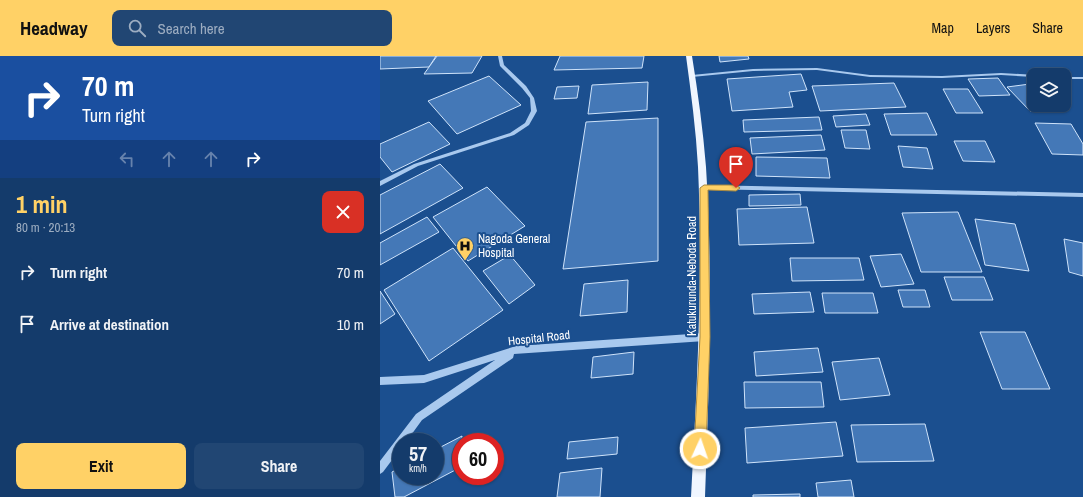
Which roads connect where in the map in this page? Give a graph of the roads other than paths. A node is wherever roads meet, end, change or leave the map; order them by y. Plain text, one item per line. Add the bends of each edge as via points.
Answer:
1 (500, 56) edge
2 (689, 56) edge
3 (692, 76) junction
4 (1027, 76) edge
5 (1071, 78) edge
6 (1083, 78) edge
7 (380, 184) edge
8 (704, 188) junction
9 (1083, 195) edge
10 (705, 337) junction
11 (516, 350) junction
12 (380, 381) edge
13 (380, 469) edge
14 (698, 497) edge

1 - 7 street via 502,65 532,98 534,111 527,124 512,134 416,165
2 - 3 main road, Katukurunda-Neboda Road
3 - 4 street via 752,70 817,69 870,76
3 - 8 main road, Katukurunda-Neboda Road
5 - 6 street
8 - 9 street
8 - 10 main road, Katukurunda-Neboda Road
10 - 11 street, Hospital Road
10 - 14 main road, Katukurunda-Neboda Road
11 - 12 street, Hospital Road via 424,379
11 - 13 street via 420,417

